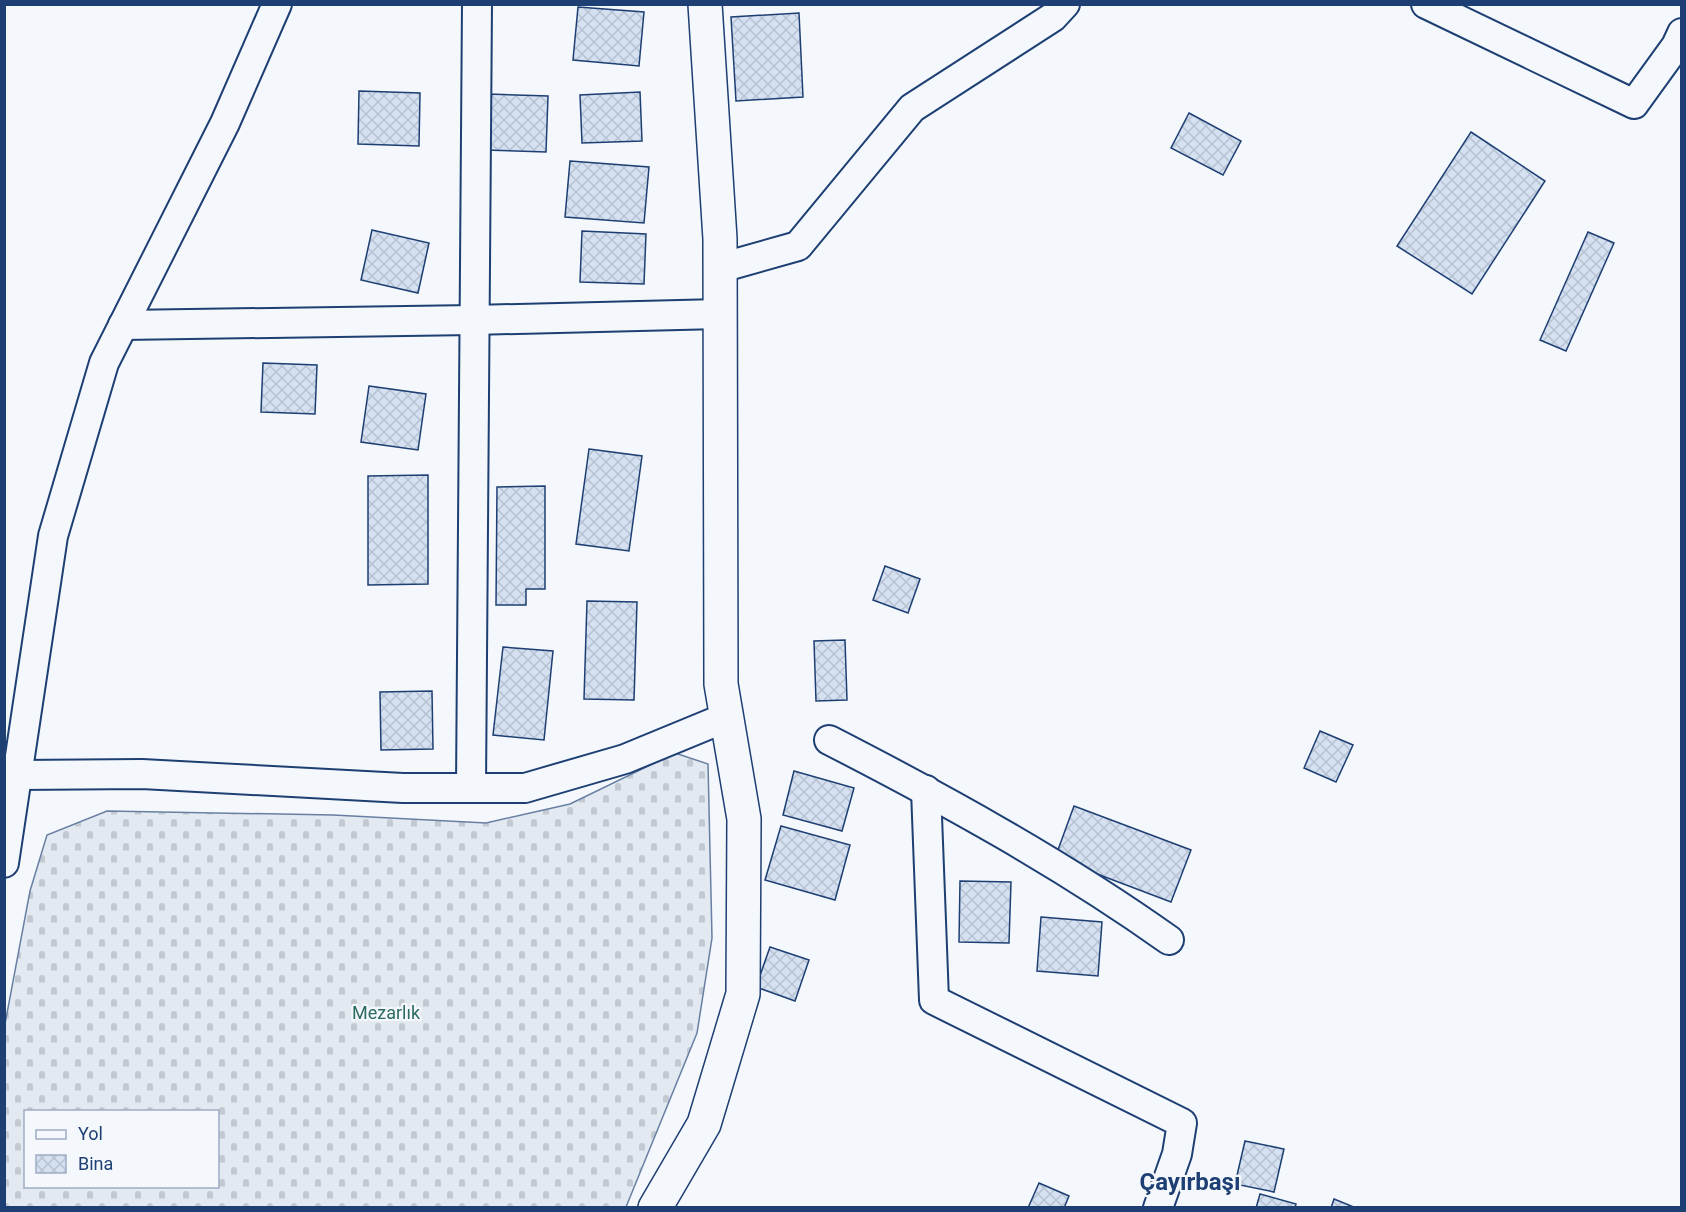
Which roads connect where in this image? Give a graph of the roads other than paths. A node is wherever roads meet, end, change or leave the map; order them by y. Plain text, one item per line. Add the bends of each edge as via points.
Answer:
1 (277, 4) edge
2 (477, 4) edge
3 (705, 4) edge
4 (1065, 4) edge
5 (1426, 4) edge
6 (1682, 33) edge
7 (720, 268) junction
8 (720, 314) junction
9 (473, 320) junction
10 (123, 324) junction
11 (727, 717) junction
12 (829, 740) dead end
13 (18, 775) junction
14 (471, 788) junction
15 (926, 790) junction
16 (4, 863) edge
17 (1169, 940) dead end
18 (655, 1208) edge
19 (1158, 1208) edge

1 - 10 street via 225,123
2 - 9 street
3 - 7 street
4 - 7 street via 1053,16 912,108 798,246
5 - 6 street via 1634,104
7 - 8 street
8 - 9 street
8 - 11 street via 721,684
9 - 10 street
9 - 14 street
10 - 13 street via 104,363 52,536
11 - 14 street via 625,759 525,788
11 - 18 street via 744,819 743,994 704,1124
12 - 15 street
13 - 14 street via 142,774
13 - 16 street
15 - 17 street via 1117,903
15 - 19 street via 934,1000 1182,1123 1177,1154

